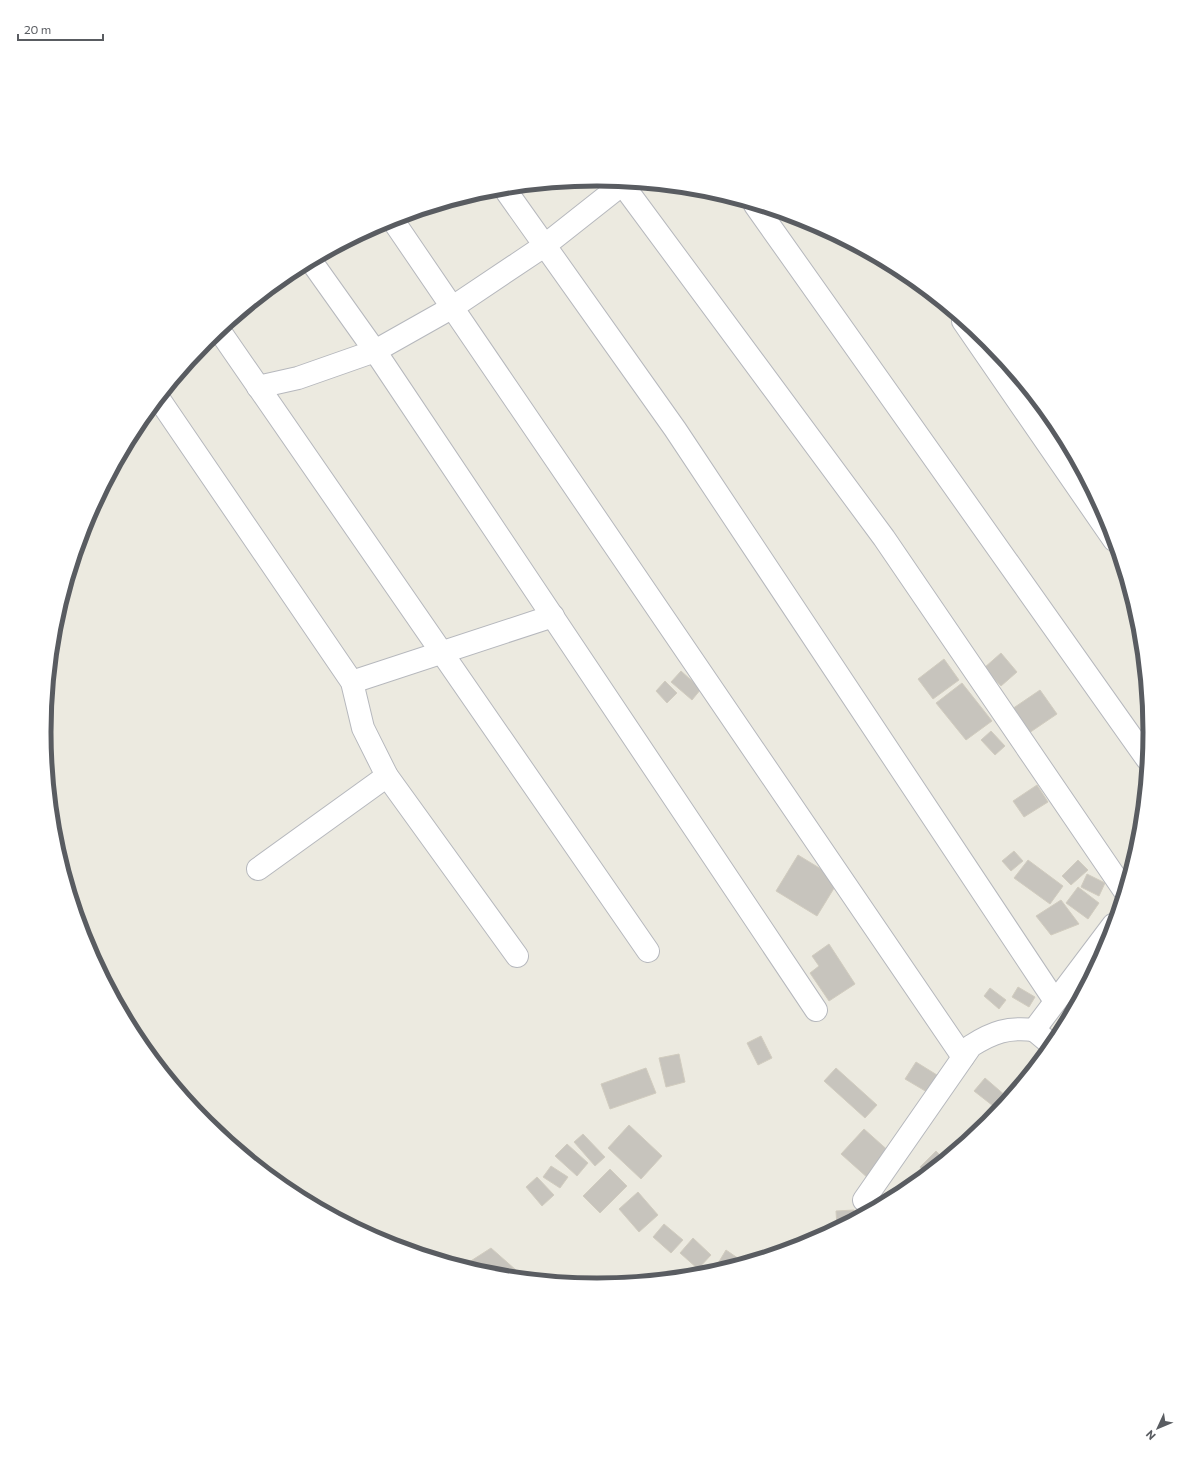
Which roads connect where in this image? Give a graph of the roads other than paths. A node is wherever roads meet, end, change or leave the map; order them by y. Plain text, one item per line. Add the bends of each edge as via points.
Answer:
1 (616, 187) edge
2 (626, 187) edge
3 (508, 194) edge
4 (759, 211) edge
5 (396, 225) edge
6 (544, 246) junction
7 (314, 265) edge
8 (453, 307) junction
9 (222, 335) edge
10 (977, 340) edge
11 (375, 351) junction
12 (258, 387) junction
13 (162, 403) edge
14 (1088, 494) edge
15 (553, 616) junction
16 (442, 652) junction
17 (352, 682) junction
18 (1142, 753) edge
19 (387, 776) junction
20 (258, 869) dead end
21 (1121, 885) edge
22 (1100, 943) edge
23 (648, 951) dead end
24 (517, 956) dead end
25 (1055, 1001) junction
26 (816, 1010) dead end
27 (1034, 1030) junction
28 (1047, 1041) edge
29 (963, 1057) junction
30 (864, 1200) dead end

1 - 6 street
2 - 21 street via 884,538
3 - 6 street
4 - 18 street
5 - 8 street
6 - 8 street
6 - 25 street via 675,429
7 - 11 street
8 - 11 street
8 - 29 street
9 - 12 street
10 - 14 street
11 - 12 street via 298,378
11 - 15 street
12 - 16 street
13 - 17 street
15 - 16 street
15 - 26 street
16 - 17 street
16 - 23 street
17 - 19 street via 362,728
19 - 20 street
19 - 24 street
22 - 25 street
25 - 27 street
27 - 28 street
27 - 29 street via 1016,1028 990,1034 970,1046
29 - 30 street

